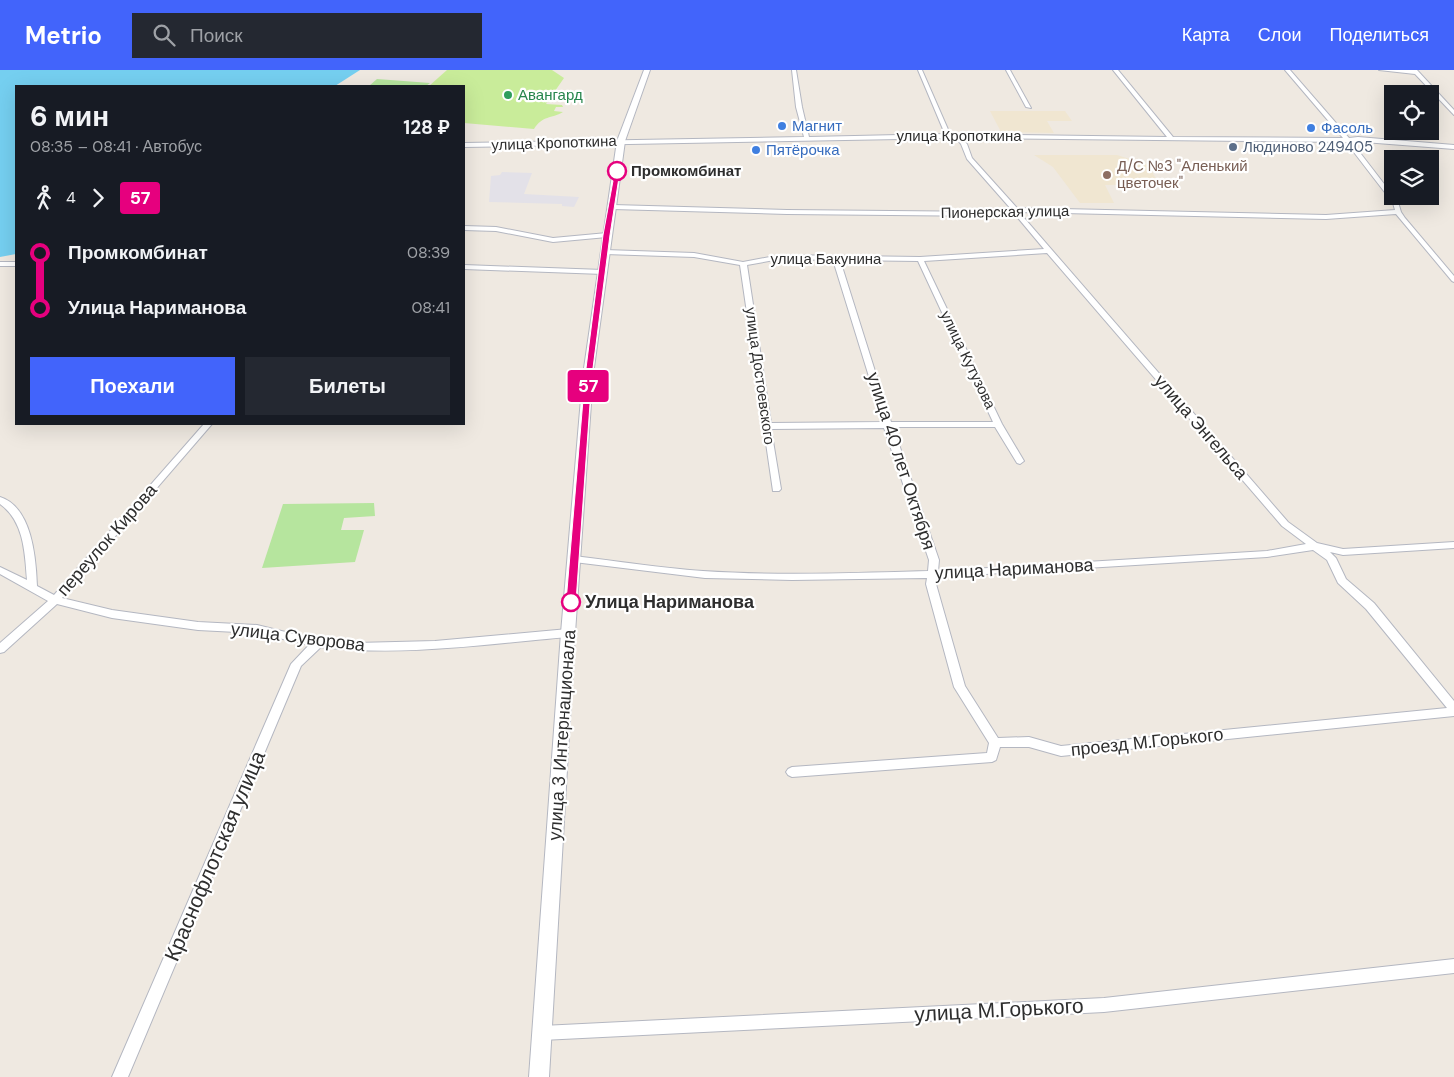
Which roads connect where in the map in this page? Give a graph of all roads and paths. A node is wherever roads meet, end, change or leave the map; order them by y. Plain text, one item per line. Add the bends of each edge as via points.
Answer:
1 (647, 70) edge
2 (794, 70) edge
3 (920, 70) edge
4 (1008, 70) edge
5 (1115, 70) edge
6 (1287, 70) edge
7 (1381, 70) edge
8 (1416, 71) edge
9 (1029, 107) dead end
10 (1454, 113) edge
11 (952, 136) junction
12 (806, 138) junction
13 (1171, 138) junction
14 (1347, 140) junction
15 (621, 141) junction
16 (465, 145) edge
17 (1454, 147) edge
18 (612, 207) junction
19 (1016, 210) junction
20 (1398, 212) junction
21 (465, 228) edge
22 (607, 235) junction
23 (1049, 251) junction
24 (605, 252) junction
25 (836, 259) junction
26 (920, 259) junction
27 (0, 264) edge
28 (15, 264) edge
29 (743, 264) junction
30 (465, 267) edge
31 (603, 272) junction
32 (1454, 280) edge
33 (998, 424) junction
34 (207, 425) edge
35 (768, 426) junction
36 (888, 426) junction
37 (1020, 461) dead end
38 (776, 489) dead end
39 (0, 500) edge
40 (1454, 545) edge
41 (1316, 546) junction
42 (574, 559) junction
43 (0, 570) edge
44 (930, 574) junction
45 (32, 588) junction
46 (55, 600) junction
47 (568, 633) junction
48 (319, 642) junction
49 (0, 650) edge
50 (1454, 711) edge
51 (995, 743) junction
52 (792, 772) dead end
53 (1454, 966) edge
54 (542, 1033) junction
55 (120, 1077) edge
56 (539, 1077) edge

1 - 15 street, улица 3 Интернационала
2 - 12 street
3 - 11 street, улица Энгельса
4 - 9 street
5 - 13 street
6 - 14 street
7 - 8 street
8 - 10 street
11 - 12 street, улица Кропоткина
11 - 13 street, улица Кропоткина
11 - 19 street, улица Энгельса via 964,144 968,158
12 - 15 street, улица Кропоткина
13 - 14 street, улица Кропоткина
14 - 17 street, улица Кропоткина
14 - 20 street via 1396,203
15 - 16 street, улица Кропоткина
15 - 18 street, улица 3 Интернационала
18 - 19 street, Пионерская улица via 846,213 994,214
18 - 22 street, улица 3 Интернационала
19 - 20 street, Пионерская улица via 1326,217
19 - 23 street, улица Энгельса
20 - 32 street
21 - 22 street via 496,229 553,240
22 - 24 street, улица 3 Интернационала
23 - 26 street, улица Бакунина
23 - 41 street, улица Энгельса via 1285,524
24 - 29 street, улица Бакунина via 694,255
24 - 31 street, улица 3 Интернационала
25 - 26 street, улица Бакунина
25 - 29 street, улица Бакунина via 780,257
25 - 36 street, улица 40 лет Октября
26 - 33 street, улица Кутузова
27 - 28 street
29 - 35 street, улица Достоевского
30 - 31 street
31 - 42 street, улица 3 Интернационала via 588,376
33 - 36 street
33 - 37 street, улица Кутузова
34 - 46 street, переулок Кирова
35 - 36 street
35 - 38 street, улица Достоевского
36 - 44 street, улица 40 лет Октября via 934,560
39 - 45 street via 8,504 22,523
40 - 41 street, улица Нариманова via 1343,552
41 - 44 street, улица Нариманова via 1267,554
41 - 50 street, улица Энгельса via 1331,558 1342,581 1370,606
42 - 44 street, улица Нариманова via 723,575
42 - 47 street, улица 3 Интернационала
43 - 45 street, улица Суворова
44 - 51 street, улица 40 лет Октября via 930,584 960,687
45 - 46 street, улица Суворова
46 - 48 street, улица Суворова via 112,614 198,626 257,629
46 - 49 street, переулок Кирова
47 - 48 street, улица Суворова via 394,647 356,647
47 - 54 street, улица 3 Интернационала
48 - 55 street, Краснофлотская улица via 296,664
50 - 51 street, проезд М.Горького via 1061,751 1029,742
51 - 52 street via 992,757
53 - 54 street, улица М.Горького via 1104,1005
54 - 56 street, улица 3 Интернационала

